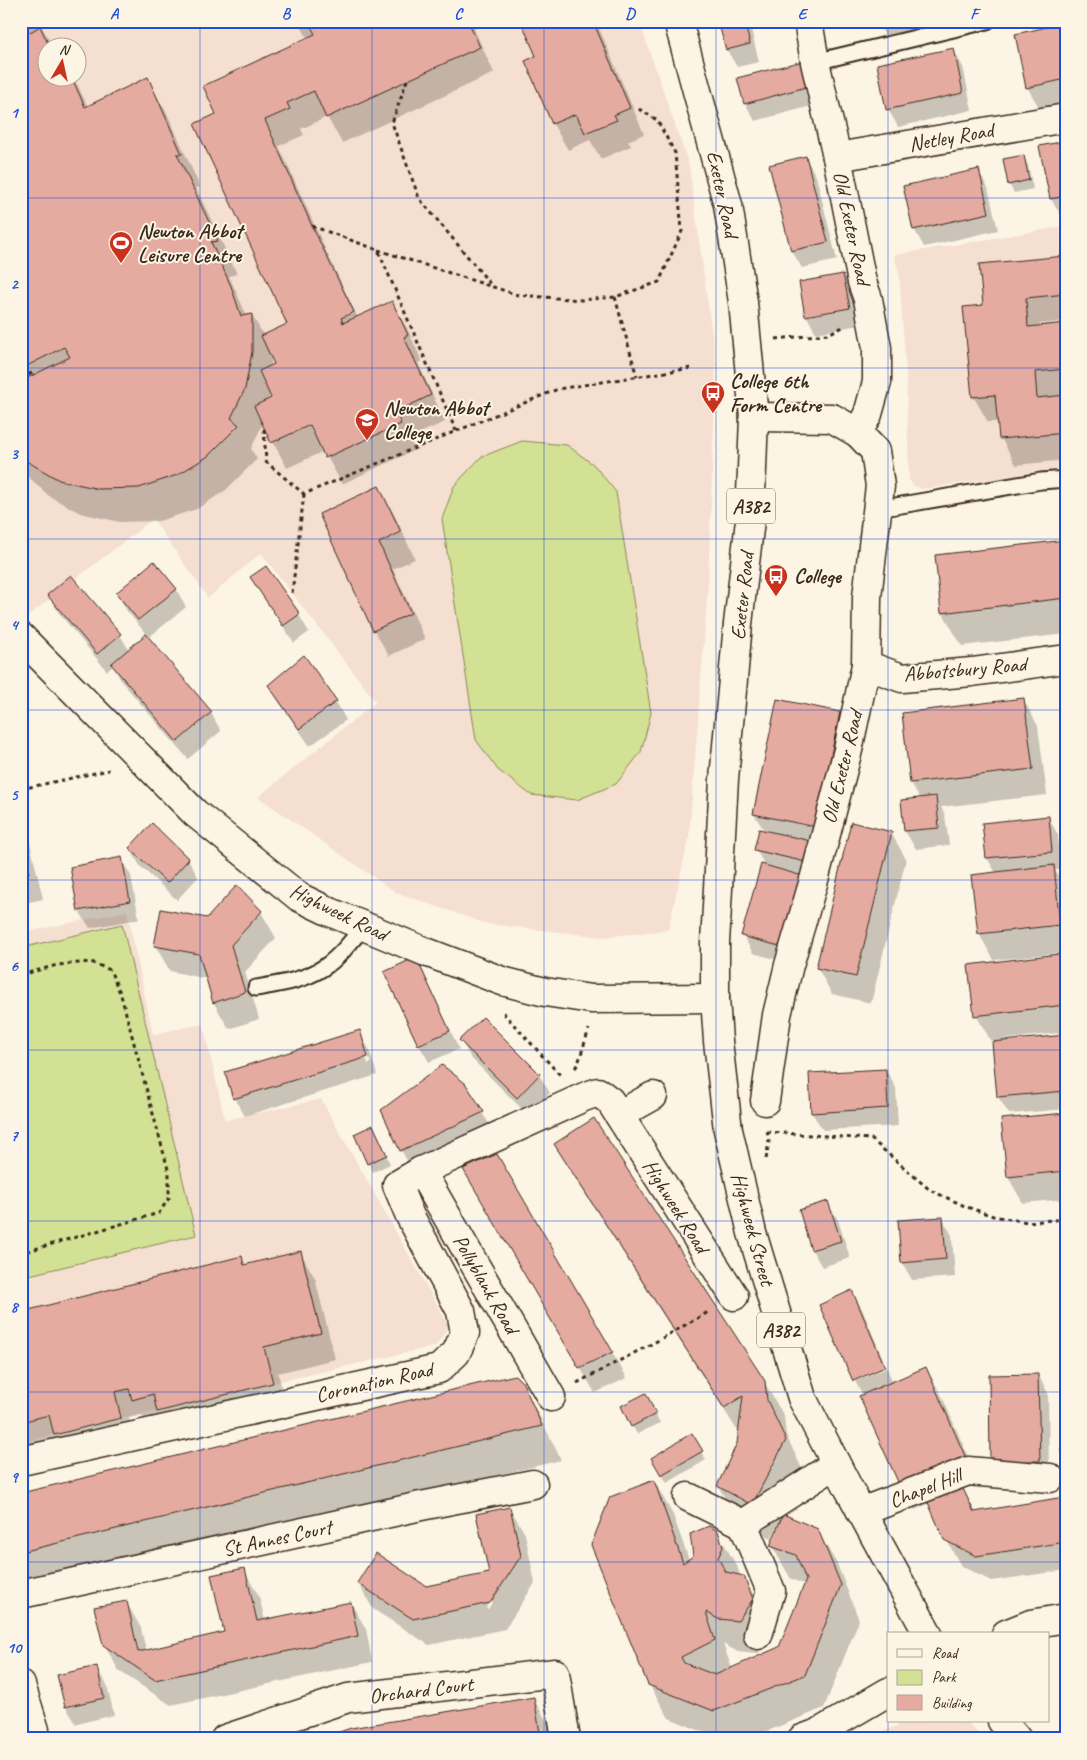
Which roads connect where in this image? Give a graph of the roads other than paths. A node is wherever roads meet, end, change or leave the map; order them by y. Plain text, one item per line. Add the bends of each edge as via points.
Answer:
1 (678, 21) edge
2 (808, 21) edge
3 (987, 21) edge
4 (815, 62) junction
5 (1066, 118) edge
6 (837, 157) junction
7 (754, 417) junction
8 (858, 433) junction
9 (1066, 479) edge
10 (878, 508) junction
11 (21, 637) edge
12 (1066, 659) edge
13 (866, 665) junction
14 (364, 926) junction
15 (256, 988) dead end
16 (715, 998) junction
17 (574, 1088) joint
18 (653, 1096) dead end
19 (765, 1102) dead end
20 (619, 1116) junction
21 (422, 1170) junction
22 (734, 1296) road end
23 (551, 1397) road end
24 (21, 1461) edge
25 (836, 1464) junction
26 (1050, 1478) dead end
27 (533, 1484) dead end
28 (688, 1497) dead end
29 (861, 1512) junction
30 (743, 1524) junction
31 (21, 1594) edge
32 (1066, 1618) edge
33 (927, 1632) edge
34 (1011, 1632) edge
35 (758, 1635) dead end
36 (21, 1685) edge
37 (887, 1693) edge
38 (1003, 1722) edge
39 (33, 1735) edge
40 (226, 1739) edge
41 (566, 1739) edge
42 (802, 1739) edge
43 (1017, 1739) edge

1 - 7 street, Exeter Road / A382 via 728,205
2 - 4 street, Old Exeter Road
3 - 4 lane
4 - 6 street, Old Exeter Road
5 - 6 street, Netley Road
6 - 8 street, Old Exeter Road via 877,348 877,382 868,414
7 - 8 street, Old Exeter Road via 832,418
7 - 16 street, Exeter Road / A382 via 750,520 724,779
8 - 10 street, Old Exeter Road via 875,451 880,486
9 - 10 lane
10 - 13 street, Old Exeter Road via 867,597
11 - 14 street, Highweek Road via 195,813 299,897
12 - 13 street, Abbotsbury Road via 902,678
13 - 19 street, Old Exeter Road via 848,750 788,966 777,1016
14 - 15 lane via 323,968 291,982
14 - 16 street, Highweek Road via 502,981 545,992 592,999
16 - 25 street, Highweek Street / A382 via 728,1130 752,1233 802,1398
17 - 20 street, Highweek Road via 598,1092 610,1101
17 - 21 street, Coronation Road
18 - 20 street
20 - 22 street, Highweek Road
21 - 23 street, Pollyblank Road
21 - 24 street, Coronation Road via 397,1184 410,1216 461,1311 465,1333 456,1353 440,1369
25 - 29 street, Highweek Street / A382
25 - 30 street
26 - 29 street, Chapel Hill via 968,1471
27 - 31 street, St Annes Court
28 - 30 street
29 - 33 street, Highweek Street / A382
30 - 35 street via 771,1591
32 - 34 street via 1031,1624
36 - 39 street
37 - 42 street
38 - 43 street
40 - 41 street, Orchard Court via 348,1698 555,1673

